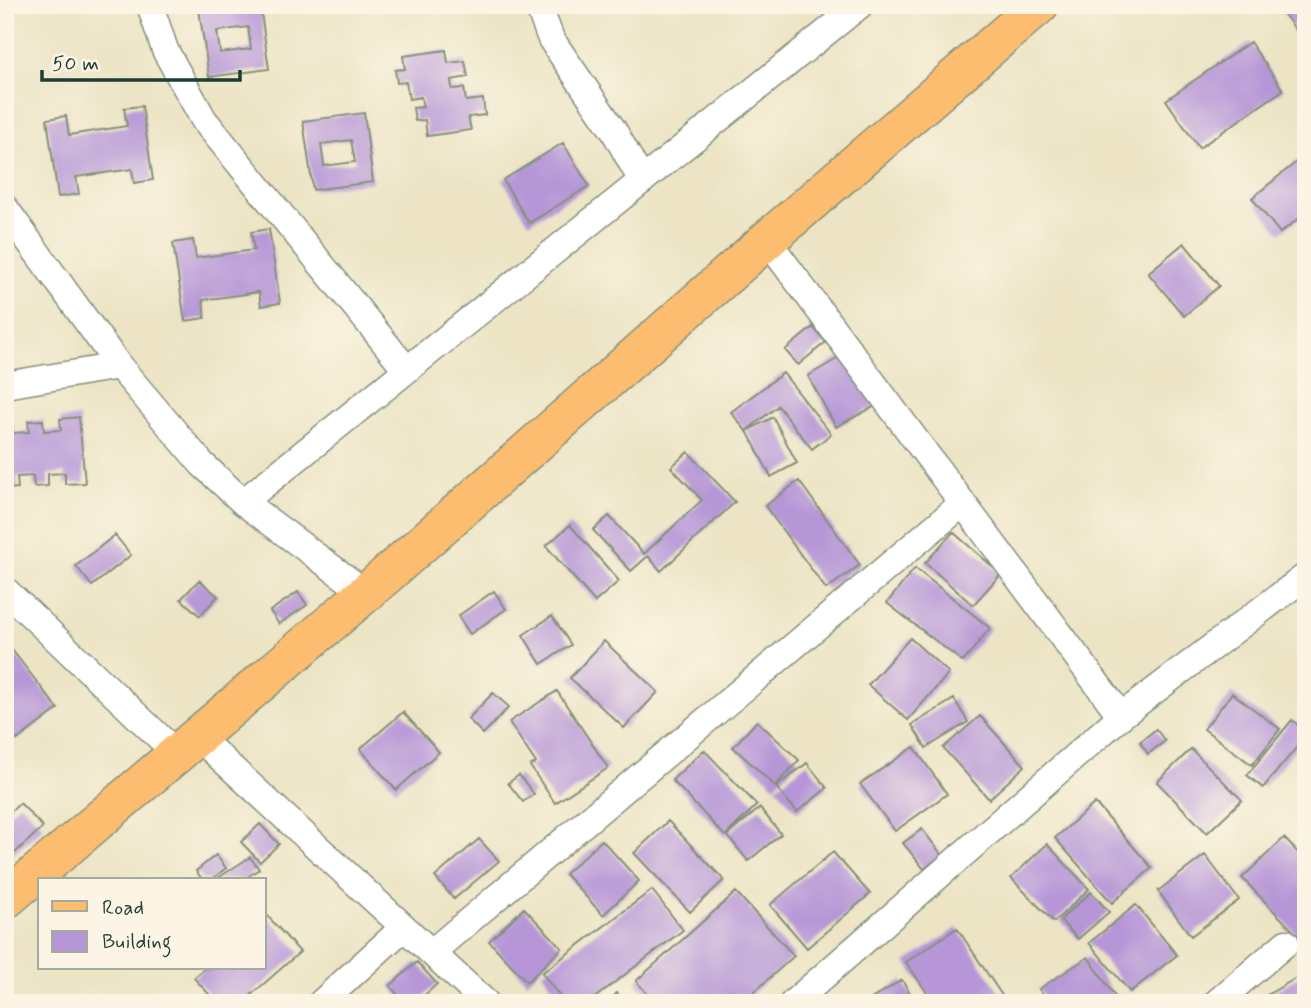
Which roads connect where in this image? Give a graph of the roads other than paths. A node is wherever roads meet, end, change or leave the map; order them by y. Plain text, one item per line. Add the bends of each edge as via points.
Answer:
1 (150, 5) edge
2 (538, 5) edge
3 (860, 5) edge
4 (1039, 5) edge
5 (642, 181) junction
6 (5, 208) edge
7 (767, 240) junction
8 (119, 366) junction
9 (407, 370) junction
10 (5, 385) edge
11 (243, 502) junction
12 (962, 504) junction
13 (1306, 576) edge
14 (5, 590) edge
15 (366, 593) junction
16 (1121, 716) junction
17 (187, 745) junction
18 (5, 900) edge
19 (404, 927) junction
20 (1286, 943) dead end
21 (432, 952) junction
22 (321, 1003) edge
23 (486, 1003) edge
24 (793, 1003) edge
25 (1216, 1003) edge

1 - 9 street via 165,50 204,120
2 - 5 street via 551,39
3 - 5 street
4 - 7 main road
5 - 9 street
6 - 8 street
7 - 12 street
7 - 15 main road
8 - 10 street
8 - 11 street via 202,464
9 - 11 street
11 - 15 street
12 - 16 street
12 - 21 street
13 - 16 street
14 - 17 street
15 - 17 main road
16 - 24 street
17 - 18 main road
17 - 19 street
19 - 21 street
19 - 22 street
20 - 25 street
21 - 23 street

